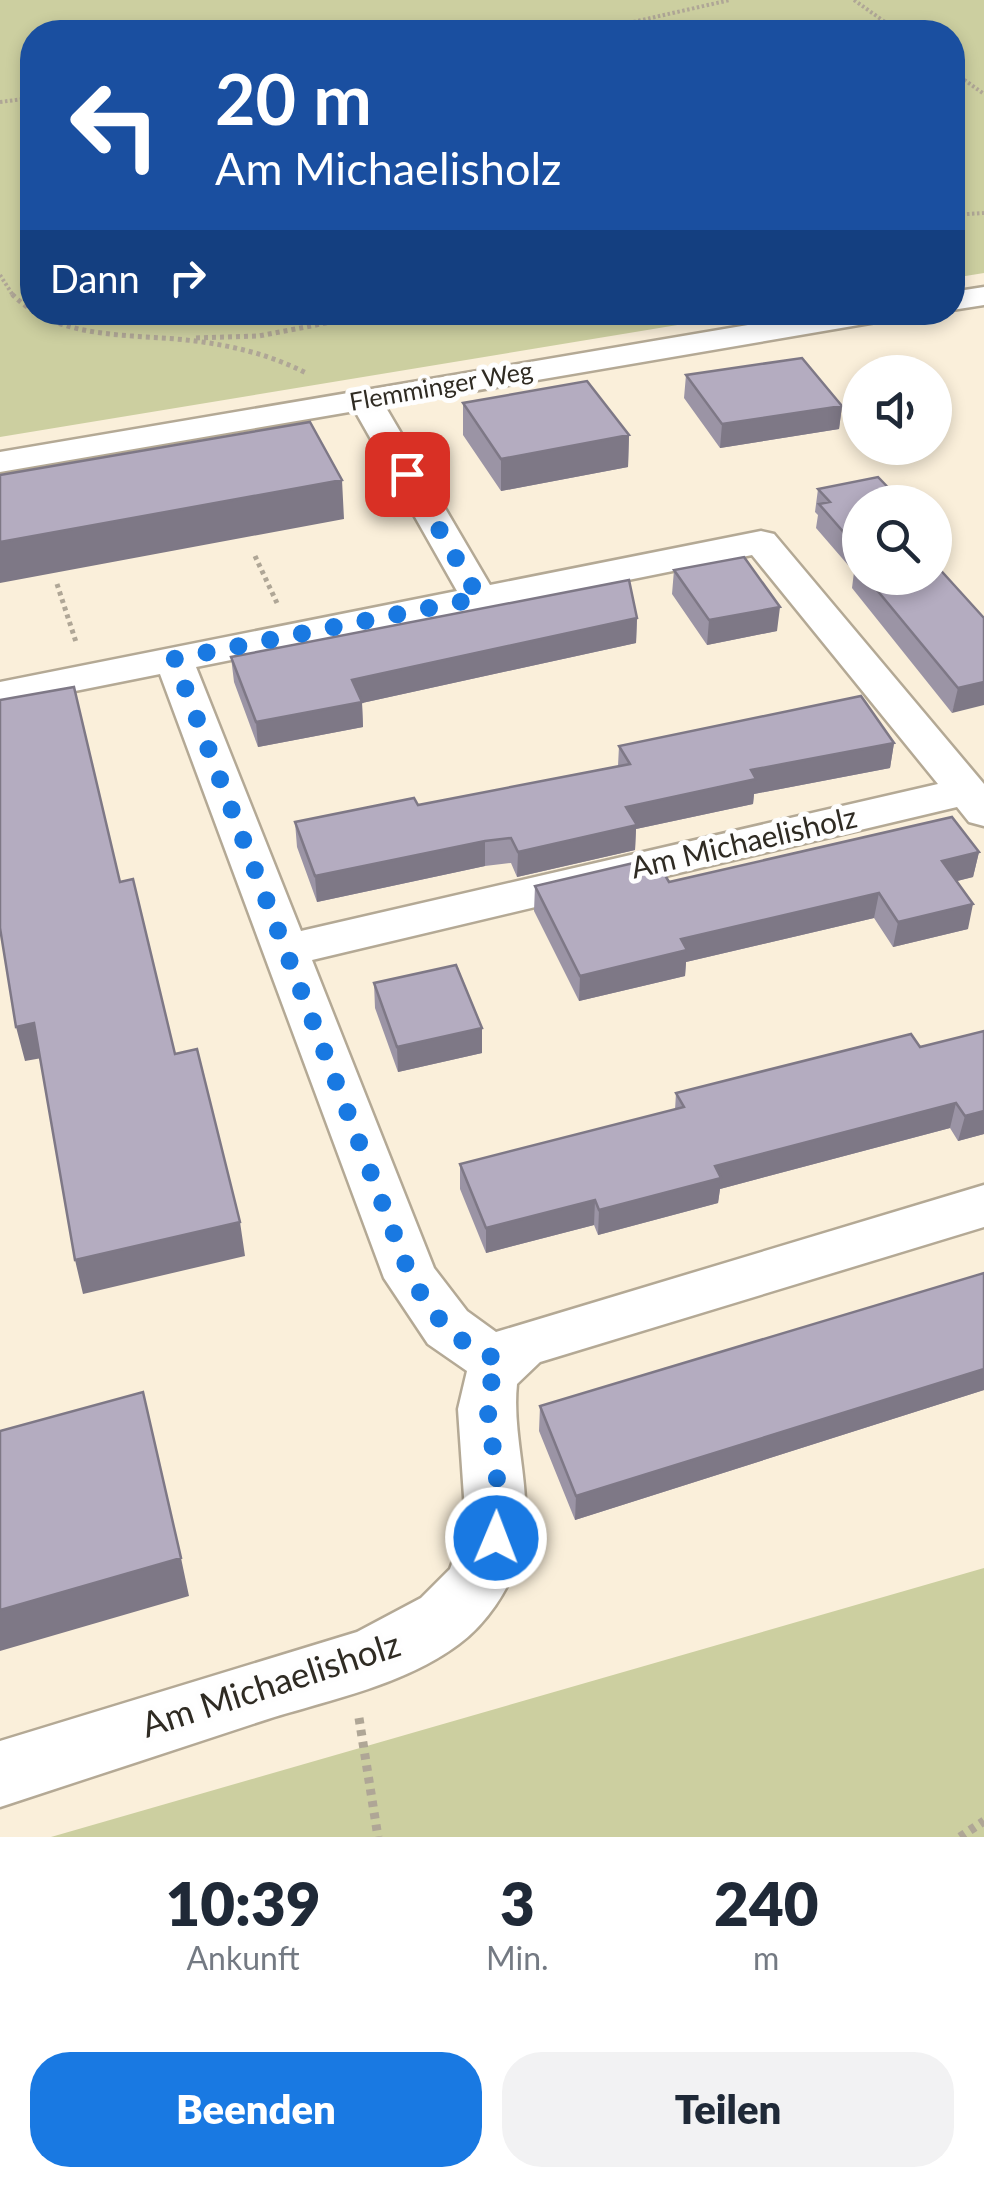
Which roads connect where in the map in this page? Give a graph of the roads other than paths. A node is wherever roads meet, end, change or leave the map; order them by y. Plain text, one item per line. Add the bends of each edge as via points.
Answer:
1 (805, 325) edge
2 (364, 399) junction
3 (0, 462) edge
4 (479, 598) junction
5 (174, 659) junction
6 (0, 694) edge
7 (976, 801) edge
8 (287, 950) junction
9 (984, 1206) edge
10 (499, 1360) junction
11 (0, 1774) edge

1 - 2 street, Flemminger Weg
2 - 3 street, Flemminger Weg
2 - 4 street
4 - 5 street, Am Michaelisholz
4 - 7 street, Am Michaelisholz via 761,542
5 - 6 street, Am Michaelisholz
5 - 8 street
7 - 8 street, Am Michaelisholz
8 - 10 street via 411,1278 443,1328
9 - 10 street via 524,1344
10 - 11 street, Am Michaelisholz via 488,1387 486,1428 498,1493 496,1538 487,1566 444,1618 408,1642 350,1663

